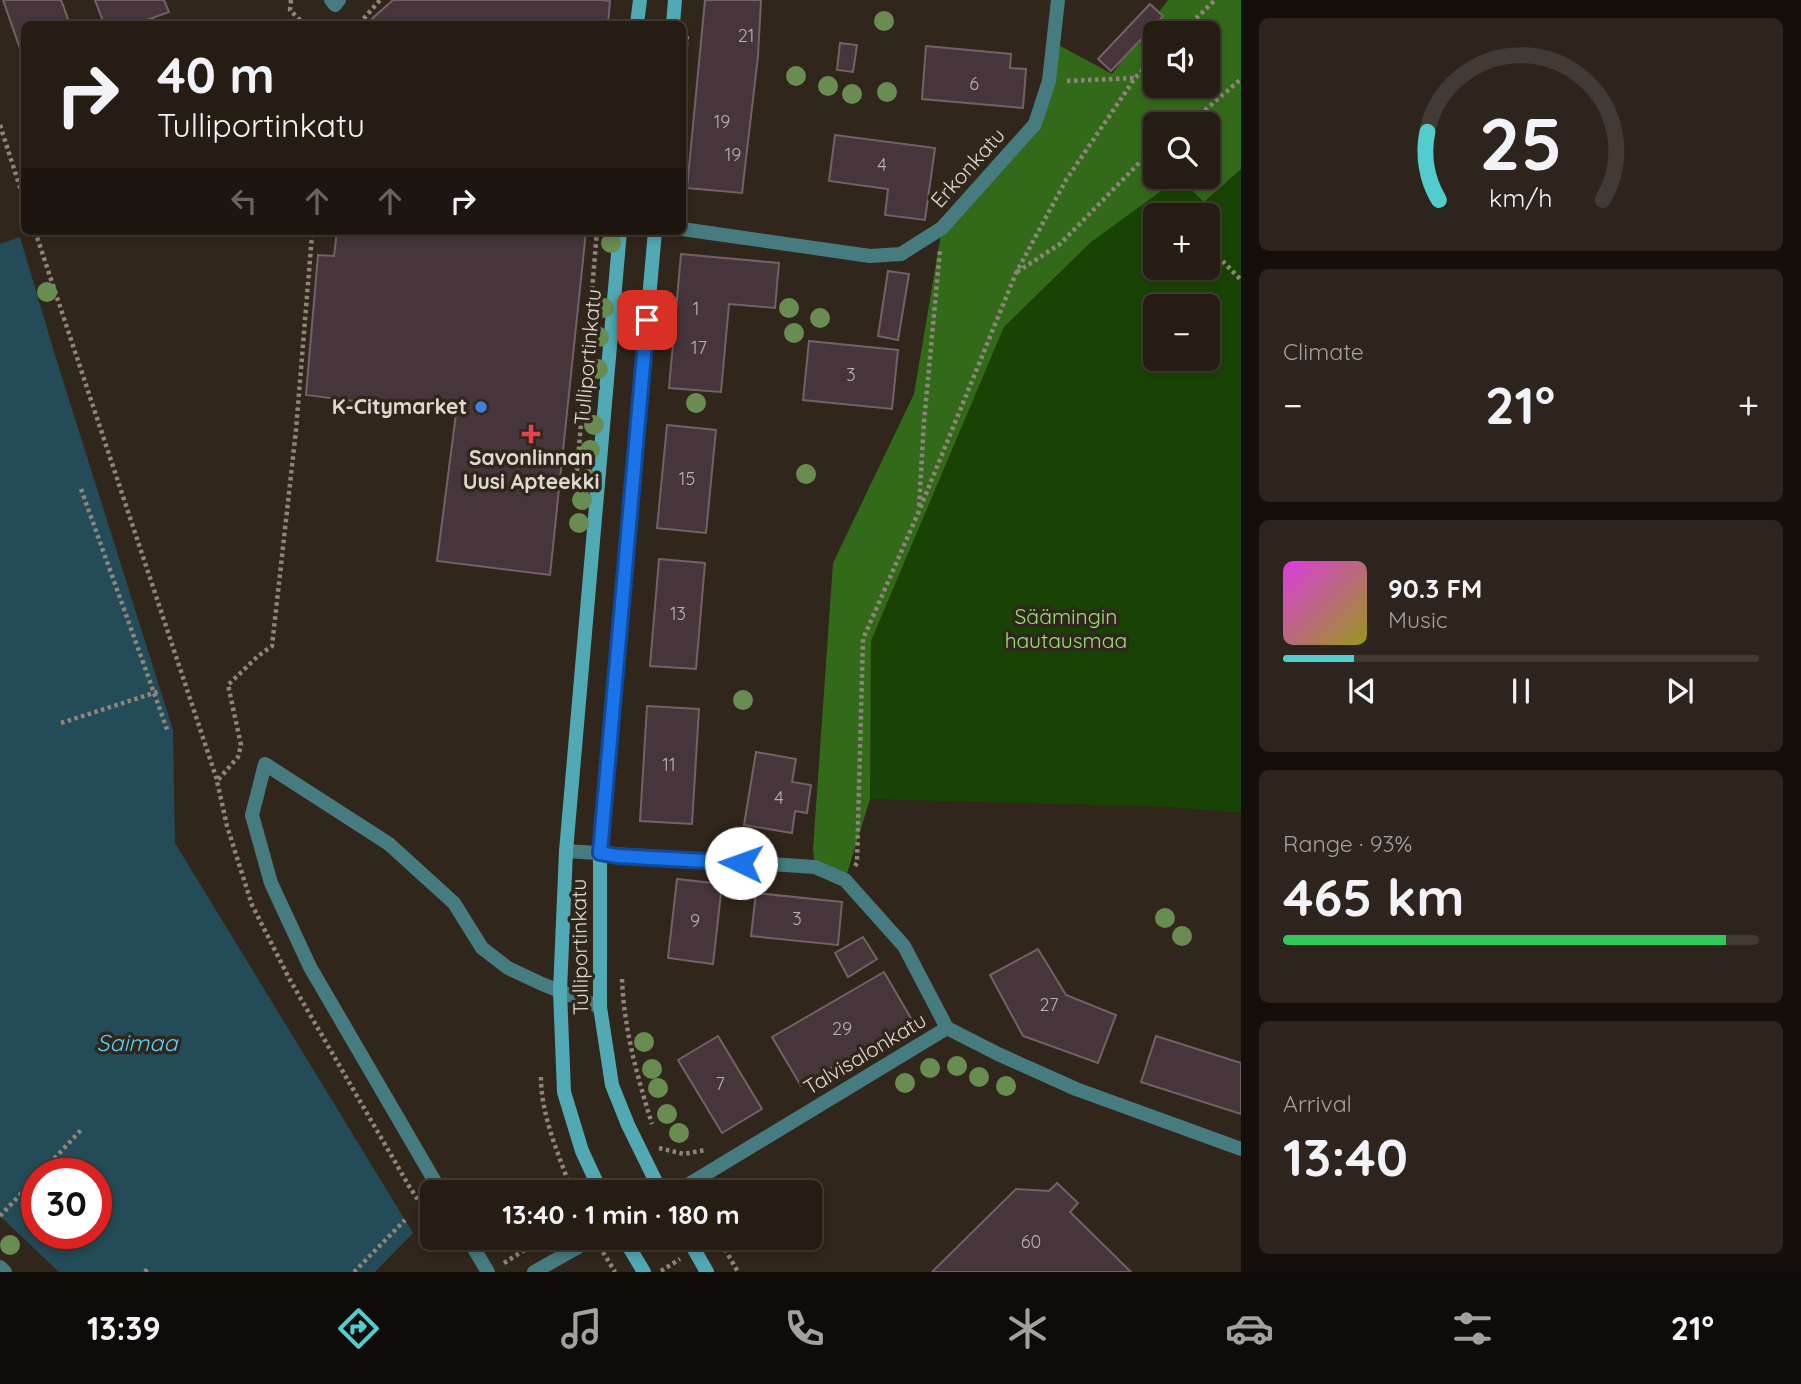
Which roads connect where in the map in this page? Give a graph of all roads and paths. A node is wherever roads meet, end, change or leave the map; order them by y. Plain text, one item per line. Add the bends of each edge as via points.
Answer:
1 (291, 0) edge
2 (380, 0) edge
3 (639, 0) edge
4 (675, 0) edge
5 (1058, 0) edge
6 (1215, 0) edge
7 (301, 21) edge
8 (362, 21) edge
9 (637, 21) edge
10 (673, 21) edge
11 (1193, 21) edge
12 (1143, 70) edge
13 (1135, 78) junction
14 (1241, 79) edge
15 (1049, 81) junction
16 (1203, 112) edge
17 (0, 125) edge
18 (1143, 160) edge
19 (21, 191) edge
20 (942, 228) junction
21 (686, 230) edge
22 (36, 235) edge
23 (312, 235) edge
24 (620, 235) edge
25 (655, 235) edge
26 (1220, 258) edge
27 (1016, 272) junction
28 (1241, 280) edge
29 (81, 489) dead end
30 (919, 511) junction
31 (157, 692) junction
32 (61, 723) dead end
33 (168, 732) dead end
34 (217, 781) junction
35 (566, 851) junction
36 (600, 853) junction
37 (845, 880) junction
38 (622, 966) dead end
39 (560, 991) junction
40 (600, 1007) junction
41 (947, 1028) junction
42 (81, 1130) dead end
43 (656, 1136) dead end
44 (659, 1147) junction
45 (1241, 1149) edge
46 (707, 1150) dead end
47 (643, 1156) junction
48 (666, 1157) dead end
49 (55, 1158) edge
50 (434, 1180) edge
51 (595, 1180) edge
52 (655, 1180) edge
53 (696, 1180) edge
54 (21, 1194) edge
55 (420, 1203) edge
56 (0, 1216) edge
57 (405, 1220) dead end
58 (478, 1250) edge
59 (524, 1250) edge
60 (573, 1250) edge
61 (631, 1250) edge
62 (695, 1250) edge
63 (725, 1250) edge
64 (0, 1267) edge
65 (149, 1267) dead end
66 (494, 1269) edge
67 (5, 1272) edge
68 (145, 1272) edge
69 (354, 1272) edge
70 (534, 1272) edge
71 (644, 1272) edge
72 (708, 1272) edge
73 (738, 1272) edge

1 - 7 path via 290,10
2 - 8 path
3 - 9 main road
4 - 10 main road
5 - 15 street, Erkonkatu
6 - 11 path
12 - 13 path
13 - 15 path
13 - 27 path via 1066,180
14 - 16 path
15 - 20 street, Erkonkatu via 1035,124
17 - 19 path
18 - 27 path via 1060,244
20 - 21 street, Erkonkatu via 901,254 870,256
20 - 30 path
22 - 34 path
23 - 34 path via 272,646 228,685 242,745 238,757
24 - 35 main road, Tulliportinkatu
25 - 36 main road, Tulliportinkatu
26 - 28 path
27 - 30 path
29 - 31 path
30 - 37 path via 863,639 857,863
31 - 32 path
31 - 33 path
34 - 55 path via 252,905 290,980
35 - 36 street
35 - 39 main road, Tulliportinkatu
36 - 37 street via 815,867
36 - 40 main road, Tulliportinkatu
37 - 41 street via 904,946
38 - 43 path via 623,1007 637,1078
39 - 40 street
39 - 50 street via 508,968 482,948 454,903 388,844 265,764 252,815 271,883 310,967
39 - 51 main road, Tulliportinkatu via 564,1092
40 - 47 main road, Tulliportinkatu via 612,1085
41 - 45 street, Talvisalonkatu via 1076,1089
41 - 53 street, Talvisalonkatu
42 - 49 path
44 - 46 path via 684,1154
44 - 47 path
44 - 48 path
47 - 52 main road, Tulliportinkatu
54 - 56 path
57 - 69 path
58 - 66 street
59 - 66 path
60 - 70 street
61 - 71 main road
62 - 72 main road
63 - 73 path
64 - 67 street
65 - 68 path

